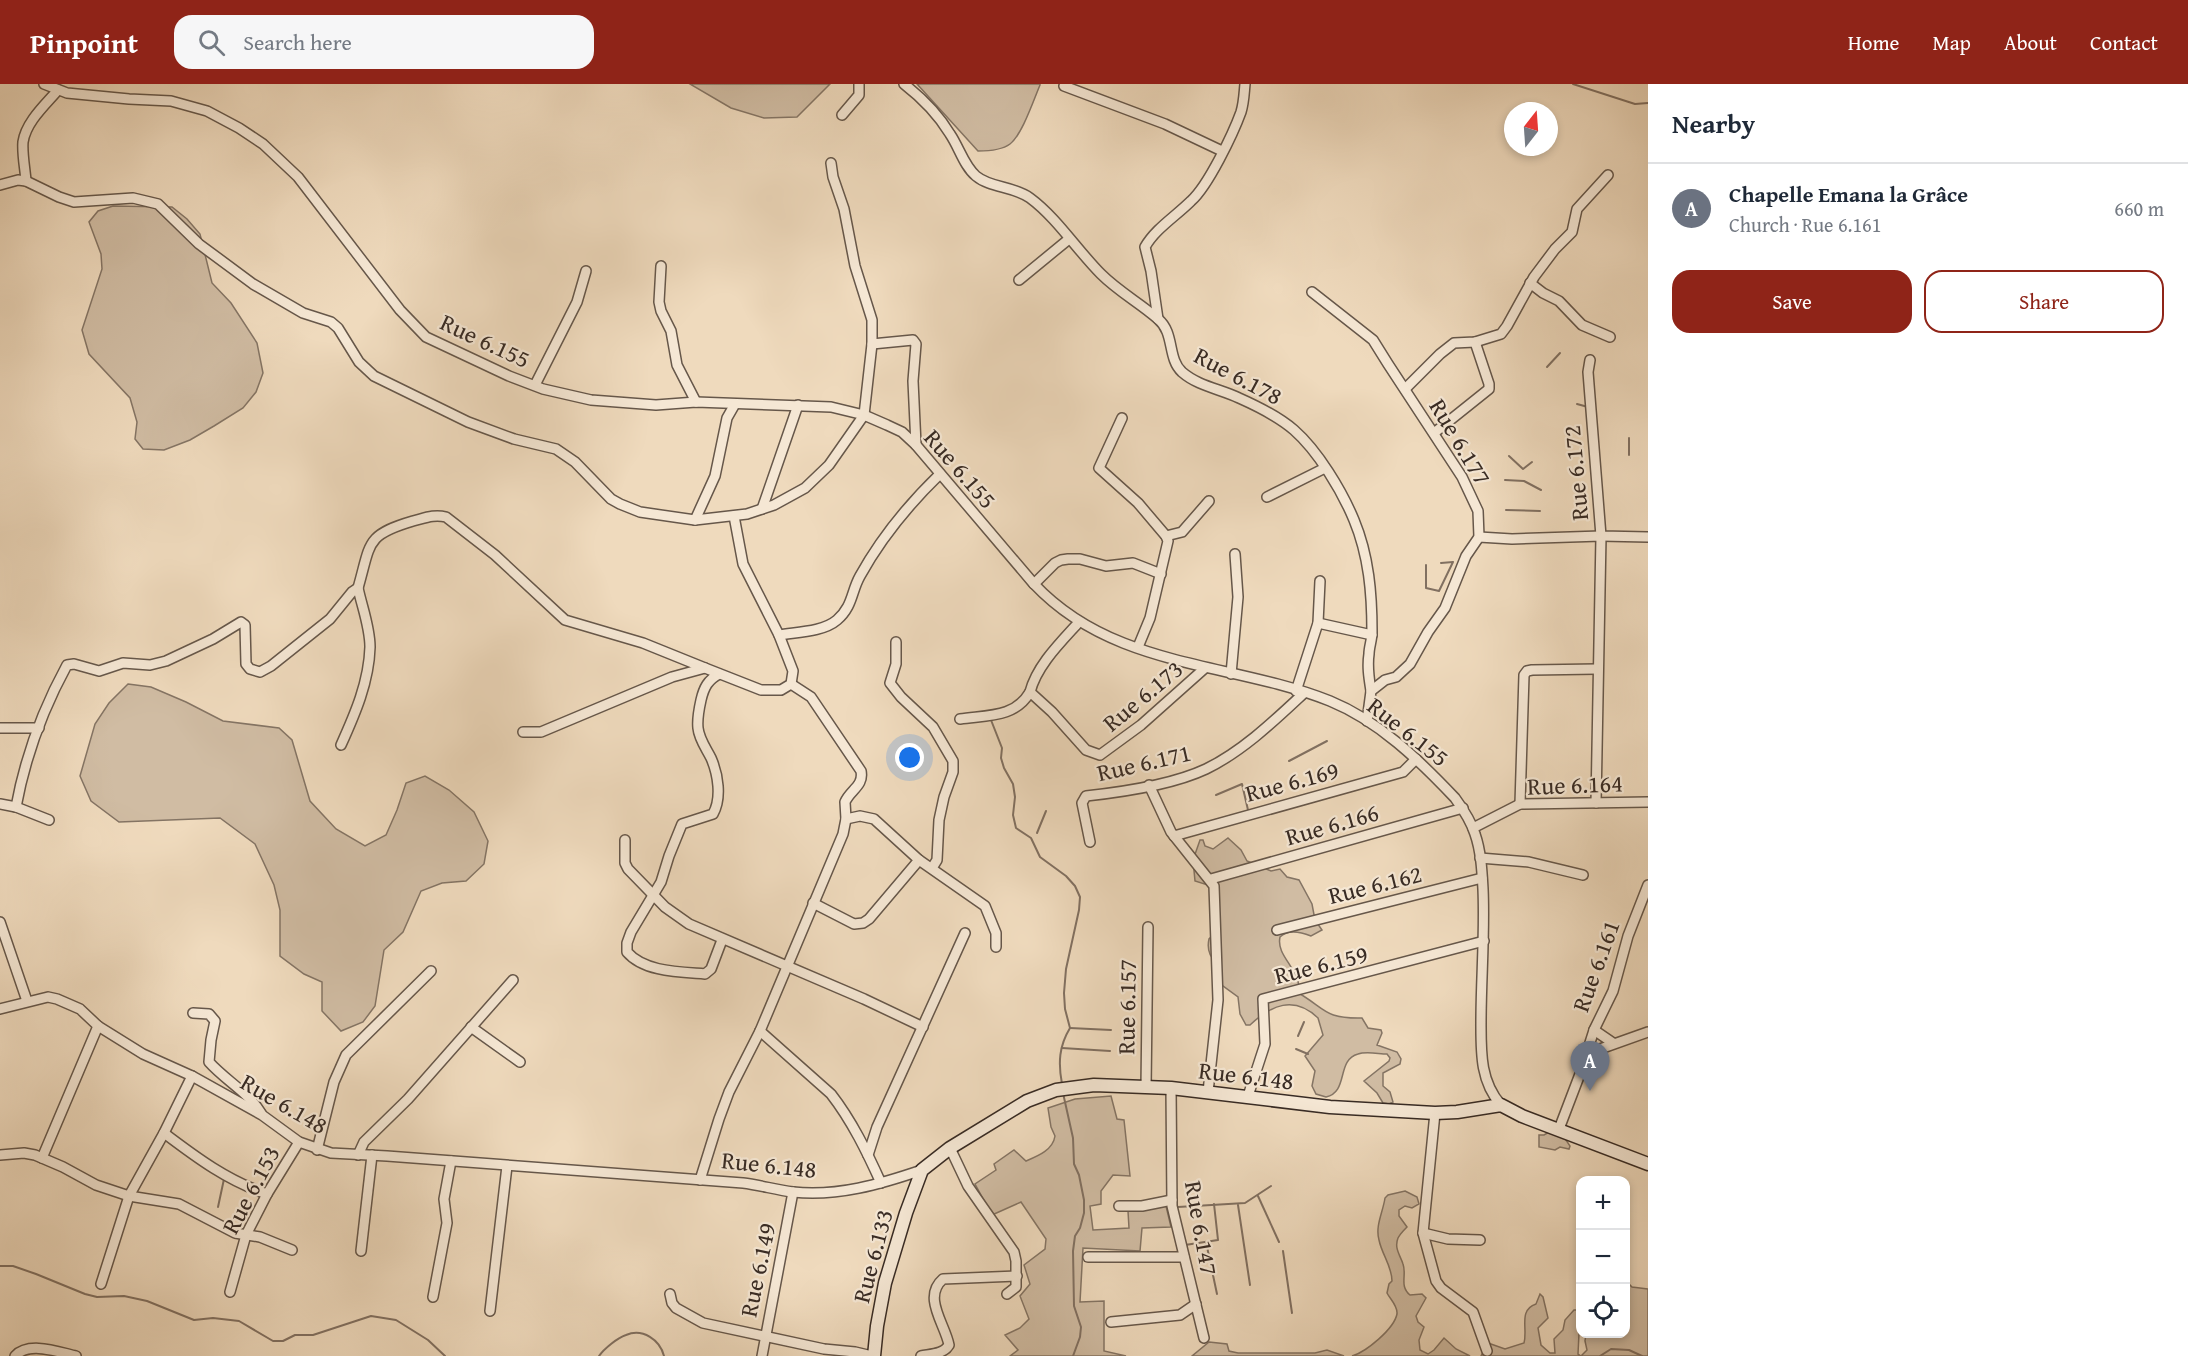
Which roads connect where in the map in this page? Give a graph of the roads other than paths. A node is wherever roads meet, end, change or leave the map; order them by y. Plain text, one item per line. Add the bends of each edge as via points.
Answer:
1 (44, 84) edge
2 (859, 84) edge
3 (904, 84) edge
4 (1245, 84) edge
5 (1064, 86) dead end
6 (81, 89) edge
7 (58, 90) junction
8 (842, 115) dead end
9 (1222, 152) junction
10 (831, 163) dead end
11 (1608, 175) dead end
12 (26, 181) junction
13 (0, 185) edge
14 (1069, 239) junction
15 (661, 266) dead end
16 (586, 272) dead end
17 (1018, 280) dead end
18 (1530, 283) junction
19 (1312, 292) dead end
20 (1158, 319) junction
21 (1611, 337) dead end
22 (1475, 342) junction
23 (872, 344) junction
24 (1590, 360) dead end
25 (535, 385) junction
26 (1405, 389) junction
27 (696, 402) junction
28 (735, 404) junction
29 (798, 405) junction
30 (864, 415) junction
31 (1122, 418) dead end
32 (1434, 433) junction
33 (916, 445) junction
34 (1325, 468) junction
35 (940, 474) junction
36 (1268, 497) dead end
37 (1209, 501) dead end
38 (762, 509) junction
39 (734, 516) junction
40 (695, 520) junction
41 (1166, 536) junction
42 (1601, 536) junction
43 (1479, 537) junction
44 (1648, 537) edge
45 (1235, 554) dead end
46 (1161, 574) junction
47 (1320, 581) dead end
48 (1034, 584) junction
49 (358, 588) junction
50 (1078, 622) junction
51 (1318, 623) junction
52 (779, 635) junction
53 (1372, 635) junction
54 (896, 642) dead end
55 (1138, 647) junction
56 (705, 668) junction
57 (1205, 668) junction
58 (1597, 669) junction
59 (719, 674) junction
60 (1231, 674) junction
61 (791, 684) junction
62 (1371, 691) junction
63 (1030, 692) junction
64 (1300, 692) junction
65 (960, 719) dead end
66 (1367, 721) junction
67 (0, 728) edge
68 (39, 728) junction
69 (523, 732) dead end
70 (341, 745) dead end
71 (1416, 759) junction
72 (1149, 785) junction
73 (1596, 802) junction
74 (1648, 802) edge
75 (0, 804) edge
76 (1520, 804) junction
77 (16, 807) junction
78 (1463, 808) junction
79 (846, 819) junction
80 (49, 820) dead end
81 (1473, 828) junction
82 (1174, 836) junction
83 (625, 840) dead end
84 (1090, 842) dead end
85 (1480, 858) junction
86 (919, 860) junction
87 (932, 868) junction
88 (1583, 875) dead end
89 (1482, 878) junction
90 (1211, 879) junction
91 (1648, 885) edge
92 (654, 896) junction
93 (813, 903) junction
94 (0, 922) edge
95 (1148, 927) dead end
96 (1277, 930) dead end
97 (965, 933) dead end
98 (722, 940) junction
99 (1484, 941) junction
100 (996, 947) dead end
101 (786, 965) junction
102 (431, 971) dead end
103 (513, 980) dead end
104 (27, 1001) junction
105 (0, 1009) edge
106 (193, 1013) dead end
107 (98, 1026) junction
108 (471, 1027) junction
109 (923, 1028) junction
110 (1594, 1029) junction
111 (760, 1031) junction
112 (1648, 1032) edge
113 (1613, 1043) junction
114 (1586, 1054) junction
115 (520, 1062) dead end
116 (192, 1076) junction
117 (1146, 1088) junction
118 (1171, 1089) junction
119 (1208, 1092) junction
120 (1248, 1096) junction
121 (1501, 1105) junction
122 (1435, 1113) junction
123 (262, 1115) junction
124 (1559, 1130) junction
125 (164, 1133) junction
126 (299, 1142) junction
127 (950, 1148) junction
128 (317, 1150) junction
129 (0, 1155) edge
130 (358, 1155) junction
131 (372, 1155) junction
132 (868, 1155) junction
133 (42, 1158) junction
134 (451, 1161) junction
135 (1648, 1164) edge
136 (507, 1166) junction
137 (922, 1170) junction
138 (700, 1180) junction
139 (881, 1183) junction
140 (794, 1192) junction
141 (267, 1194) junction
142 (129, 1196) junction
143 (1172, 1200) junction
144 (1119, 1206) dead end
145 (1423, 1233) junction
146 (246, 1235) junction
147 (1480, 1240) dead end
148 (292, 1250) dead end
149 (361, 1251) dead end
150 (1088, 1257) dead end
151 (1184, 1257) junction
152 (1017, 1276) junction
153 (101, 1284) dead end
154 (230, 1292) dead end
155 (670, 1294) dead end
156 (1007, 1294) dead end
157 (433, 1297) dead end
158 (1196, 1304) junction
159 (490, 1311) dead end
160 (1111, 1322) dead end
161 (765, 1337) junction
162 (1204, 1338) dead end
163 (1487, 1351) dead end
164 (15, 1356) edge
165 (76, 1356) edge
166 (762, 1356) edge
167 (873, 1356) edge
168 (921, 1356) edge

1 - 7 street, Rue 6.155
2 - 8 street via 859,95
3 - 14 street, Rue 6.178 via 928,104 972,172 985,182 1009,187 1030,198
4 - 9 street via 1240,113
5 - 9 street via 1165,124
6 - 7 street, Rue 6.155
6 - 25 street, Rue 6.155 via 189,105 246,132 305,185 400,310 426,337
7 - 12 street via 24,137
9 - 20 street via 1199,193 1145,247
10 - 23 street via 872,320
11 - 18 street via 1577,209 1572,232
12 - 13 street
12 - 40 street via 74,202 133,198 158,204 199,244 253,284 303,313 332,322 359,362 374,376 459,419 556,449 620,504 640,512
14 - 17 street
14 - 20 street, Rue 6.178 via 1120,292
15 - 27 street via 661,311 671,331 677,365
16 - 25 street via 577,302
18 - 21 street via 1559,301 1582,325
18 - 22 street via 1501,334
19 - 26 street, Rue 6.177 via 1378,344
20 - 34 street, Rue 6.178 via 1168,332 1179,369 1292,428
22 - 26 street via 1454,344
22 - 32 street via 1489,389
23 - 30 street
23 - 33 street via 913,340 916,344
24 - 42 street, Rue 6.172
25 - 27 street, Rue 6.155 via 591,400 656,405
26 - 32 street, Rue 6.177
27 - 28 street, Rue 6.155
28 - 29 street, Rue 6.155
28 - 40 street via 727,418 715,476
29 - 30 street, Rue 6.155 via 831,406
29 - 38 street
30 - 33 street, Rue 6.155 via 902,432
30 - 38 street via 818,477 787,499
31 - 41 street via 1099,468 1138,503
32 - 43 street, Rue 6.177 via 1478,511
33 - 35 street, Rue 6.155
34 - 36 street
34 - 53 street, Rue 6.178 via 1354,521 1365,557
35 - 48 street, Rue 6.155
35 - 52 street via 915,498 886,538 859,578 851,604 837,621 825,627
37 - 41 street via 1182,532
38 - 39 street
39 - 40 street
39 - 52 street via 743,564
41 - 46 street
42 - 43 street
42 - 44 street, Rue 6.172
42 - 58 street
43 - 62 street via 1466,556 1445,608 1410,664
45 - 60 street via 1238,597
46 - 48 street via 1133,563 1106,566 1068,559 1055,563
46 - 55 street
47 - 51 street
48 - 50 street, Rue 6.155
49 - 56 street via 375,537 410,522 436,515 446,517 495,555 565,620 642,643
49 - 68 street via 330,619 260,672 246,664 245,625 241,622 213,639 150,665 123,663 99,671 67,665
49 - 70 street via 368,626 368,659 359,705
50 - 55 street, Rue 6.155
50 - 63 street via 1046,662
51 - 53 street
51 - 64 street
52 - 61 street via 793,671
53 - 62 street, Rue 6.178 via 1368,672
54 - 87 street via 896,664 890,683 933,727 953,761 939,820 938,860
55 - 57 street, Rue 6.155
56 - 59 street
56 - 69 street via 672,677 541,732
57 - 60 street, Rue 6.155
57 - 63 street, Rue 6.173 via 1141,725 1100,755 1086,750
58 - 73 street
58 - 76 street via 1532,670 1524,675
59 - 61 street via 761,690 781,690
59 - 92 street via 707,683 698,720 702,742 712,761 717,803 713,814 682,824
60 - 64 street, Rue 6.155
61 - 79 street via 811,697 861,771 860,784 845,802
62 - 66 street
63 - 65 street via 1011,711
64 - 66 street, Rue 6.155 via 1331,702
64 - 72 street, Rue 6.171 via 1249,740 1206,769
66 - 71 street, Rue 6.155
67 - 68 street
68 - 77 street
71 - 78 street, Rue 6.155
71 - 82 street, Rue 6.169 via 1403,772
72 - 82 street
72 - 84 street, Rue 6.171 via 1086,796 1082,803
73 - 74 street, Rue 6.164
73 - 76 street, Rue 6.164
75 - 77 street
76 - 81 street, Rue 6.164
77 - 80 street
78 - 81 street, Rue 6.155
78 - 90 street, Rue 6.166
79 - 86 street via 874,819
79 - 93 street
81 - 85 street, Rue 6.155
82 - 90 street
83 - 92 street via 625,863
85 - 88 street via 1529,862
85 - 89 street, Rue 6.155
86 - 87 street
86 - 93 street via 863,923 854,924
87 - 100 street via 986,906 996,933
89 - 96 street, Rue 6.162
89 - 99 street, Rue 6.155
90 - 119 street via 1215,892 1218,1000
91 - 110 street, Rue 6.161 via 1612,991
92 - 98 street via 689,924
92 - 98 street via 627,943 627,952 633,959 677,972 705,974 711,969
93 - 101 street
94 - 104 street
95 - 117 street, Rue 6.157
97 - 109 street
98 - 101 street
99 - 120 street, Rue 6.159 via 1263,999 1265,1044
99 - 121 street, Rue 6.155 via 1481,1052 1486,1082
101 - 109 street
101 - 111 street
102 - 128 street via 346,1055 334,1082
103 - 108 street
104 - 105 street, Rue 6.148
104 - 107 street, Rue 6.148 via 57,999 80,1009
106 - 123 street via 209,1014 215,1022 209,1062 254,1101
107 - 116 street, Rue 6.148 via 143,1054
107 - 133 street
108 - 115 street
108 - 130 street via 364,1142
109 - 132 street
110 - 113 street
110 - 114 street, Rue 6.161
111 - 132 street via 831,1094
111 - 138 street via 718,1119
112 - 113 street
113 - 114 street
114 - 124 street, Rue 6.161
116 - 123 street, Rue 6.148
116 - 125 street
117 - 118 street, Rue 6.148
117 - 127 street, Rue 6.148 via 1094,1085 1056,1090 1027,1101
118 - 119 street, Rue 6.148
118 - 143 street, Rue 6.147
119 - 120 street, Rue 6.148
120 - 122 street, Rue 6.148 via 1330,1107
121 - 122 street, Rue 6.148
121 - 124 street
122 - 145 street
123 - 126 street, Rue 6.148
124 - 135 street
125 - 141 street via 219,1173
125 - 142 street
126 - 128 street, Rue 6.148
126 - 141 street, Rue 6.153
127 - 137 street, Rue 6.148
127 - 152 street via 968,1186 1014,1252
128 - 130 street, Rue 6.148
129 - 133 street via 24,1153
130 - 131 street, Rue 6.148
131 - 134 street, Rue 6.148
131 - 149 street
132 - 139 street
133 - 142 street via 96,1185
134 - 136 street, Rue 6.148
134 - 157 street via 444,1199 447,1223
136 - 138 street, Rue 6.148
136 - 159 street
137 - 139 street, Rue 6.148
137 - 167 street, Rue 6.133 via 885,1283
138 - 140 street, Rue 6.148
139 - 140 street, Rue 6.148 via 845,1190
140 - 161 street, Rue 6.149
141 - 146 street, Rue 6.153
142 - 146 street via 179,1204 228,1230
142 - 153 street
143 - 144 street
143 - 151 street, Rue 6.147
145 - 147 street
145 - 163 street via 1436,1281 1473,1312
146 - 148 street
146 - 154 street, Rue 6.153
150 - 151 street
151 - 158 street, Rue 6.147
152 - 156 street via 1016,1287
152 - 168 street via 942,1279 933,1294 949,1346 942,1352
155 - 161 street via 676,1308 702,1323
158 - 160 street via 1180,1315
158 - 162 street, Rue 6.147
161 - 166 street, Rue 6.149
161 - 167 street
164 - 165 street via 30,1348

